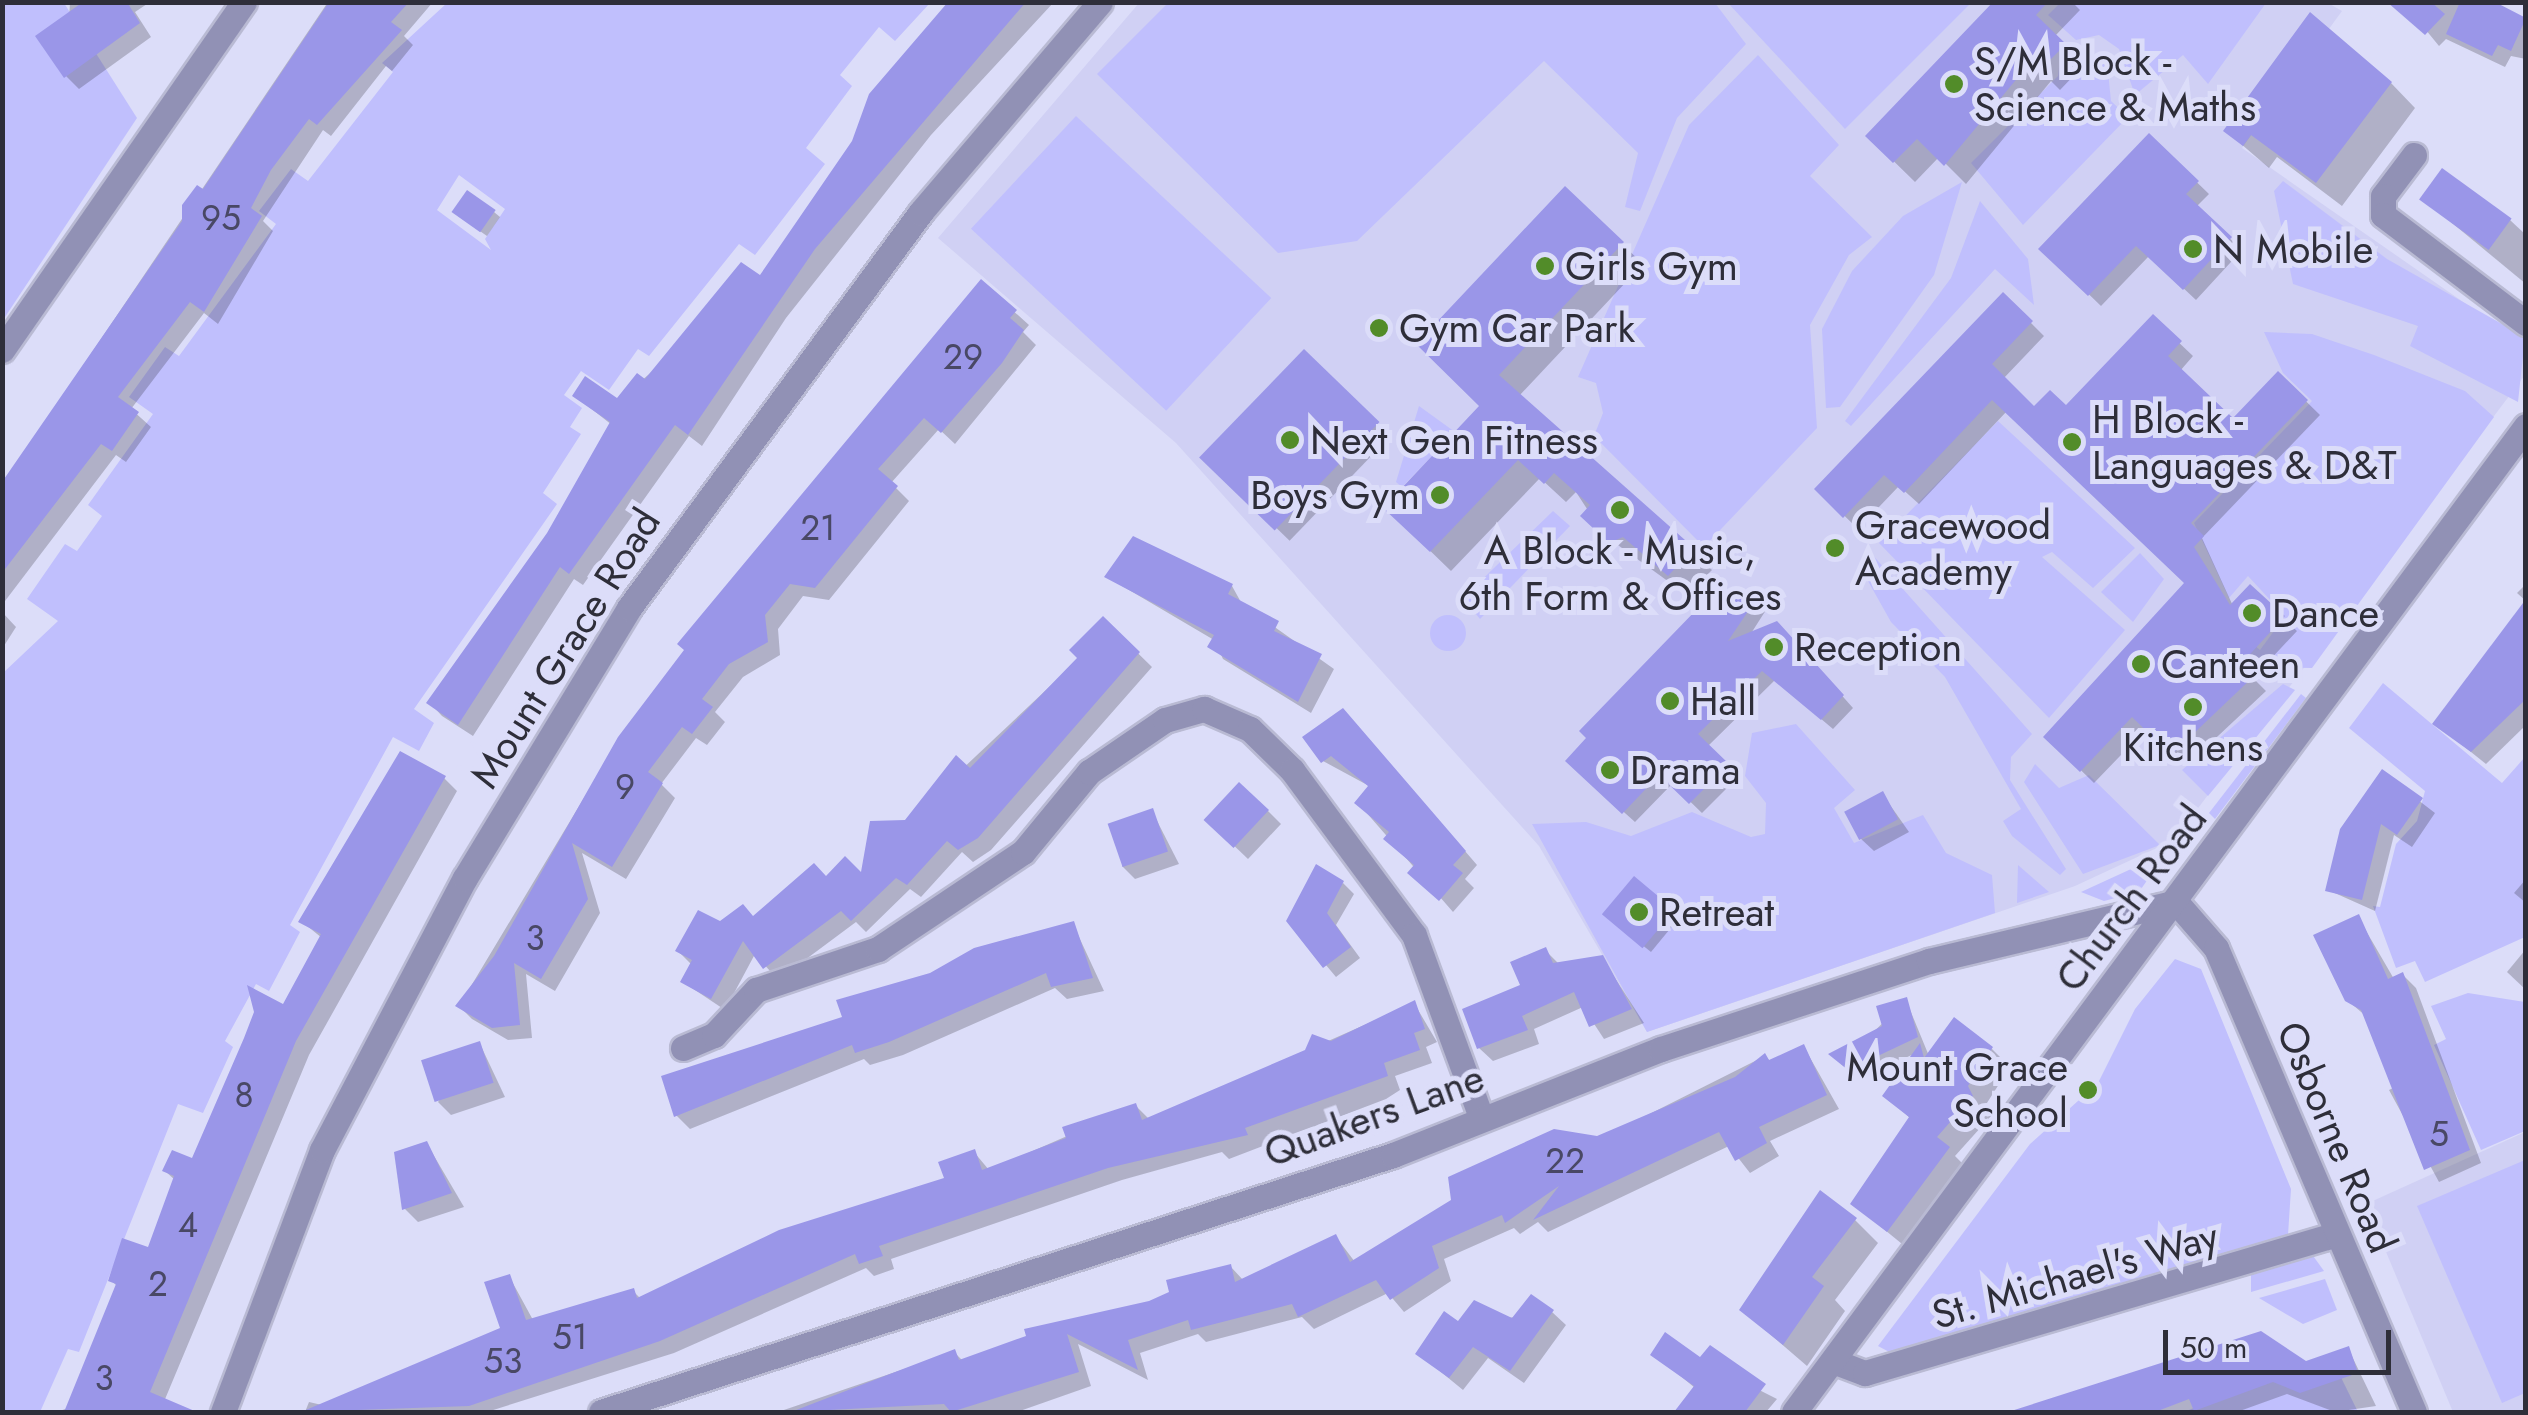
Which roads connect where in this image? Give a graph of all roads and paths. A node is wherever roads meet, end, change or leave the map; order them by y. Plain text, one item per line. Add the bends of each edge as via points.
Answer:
1 (244, 2) edge
2 (1100, 2) edge
3 (2414, 155) dead end
4 (2523, 316) edge
5 (2, 350) edge
6 (2526, 426) edge
7 (2176, 902) junction
8 (683, 1048) dead end
9 (1481, 1117) junction
10 (2337, 1234) junction
11 (1833, 1361) junction
12 (224, 1412) edge
13 (601, 1412) edge
14 (1794, 1412) edge
15 (2414, 1412) edge

1 - 5 street
2 - 12 street, Mount Grace Road via 920,214 629,608 465,878 322,1150
3 - 4 street via 2382,196 2382,215
6 - 7 street, Church Road
7 - 9 street, Quakers Lane via 1929,961
7 - 10 street, Osborne Road via 2216,948
7 - 11 street, Church Road
8 - 9 street via 714,1035 756,990 878,949 1023,852 1089,772 1165,720 1204,709 1250,730 1292,770 1414,935
9 - 13 street, Quakers Lane via 1393,1154
10 - 11 street, St. Michael's Way via 1865,1373
10 - 15 street, Osborne Road
11 - 14 street, Church Road

